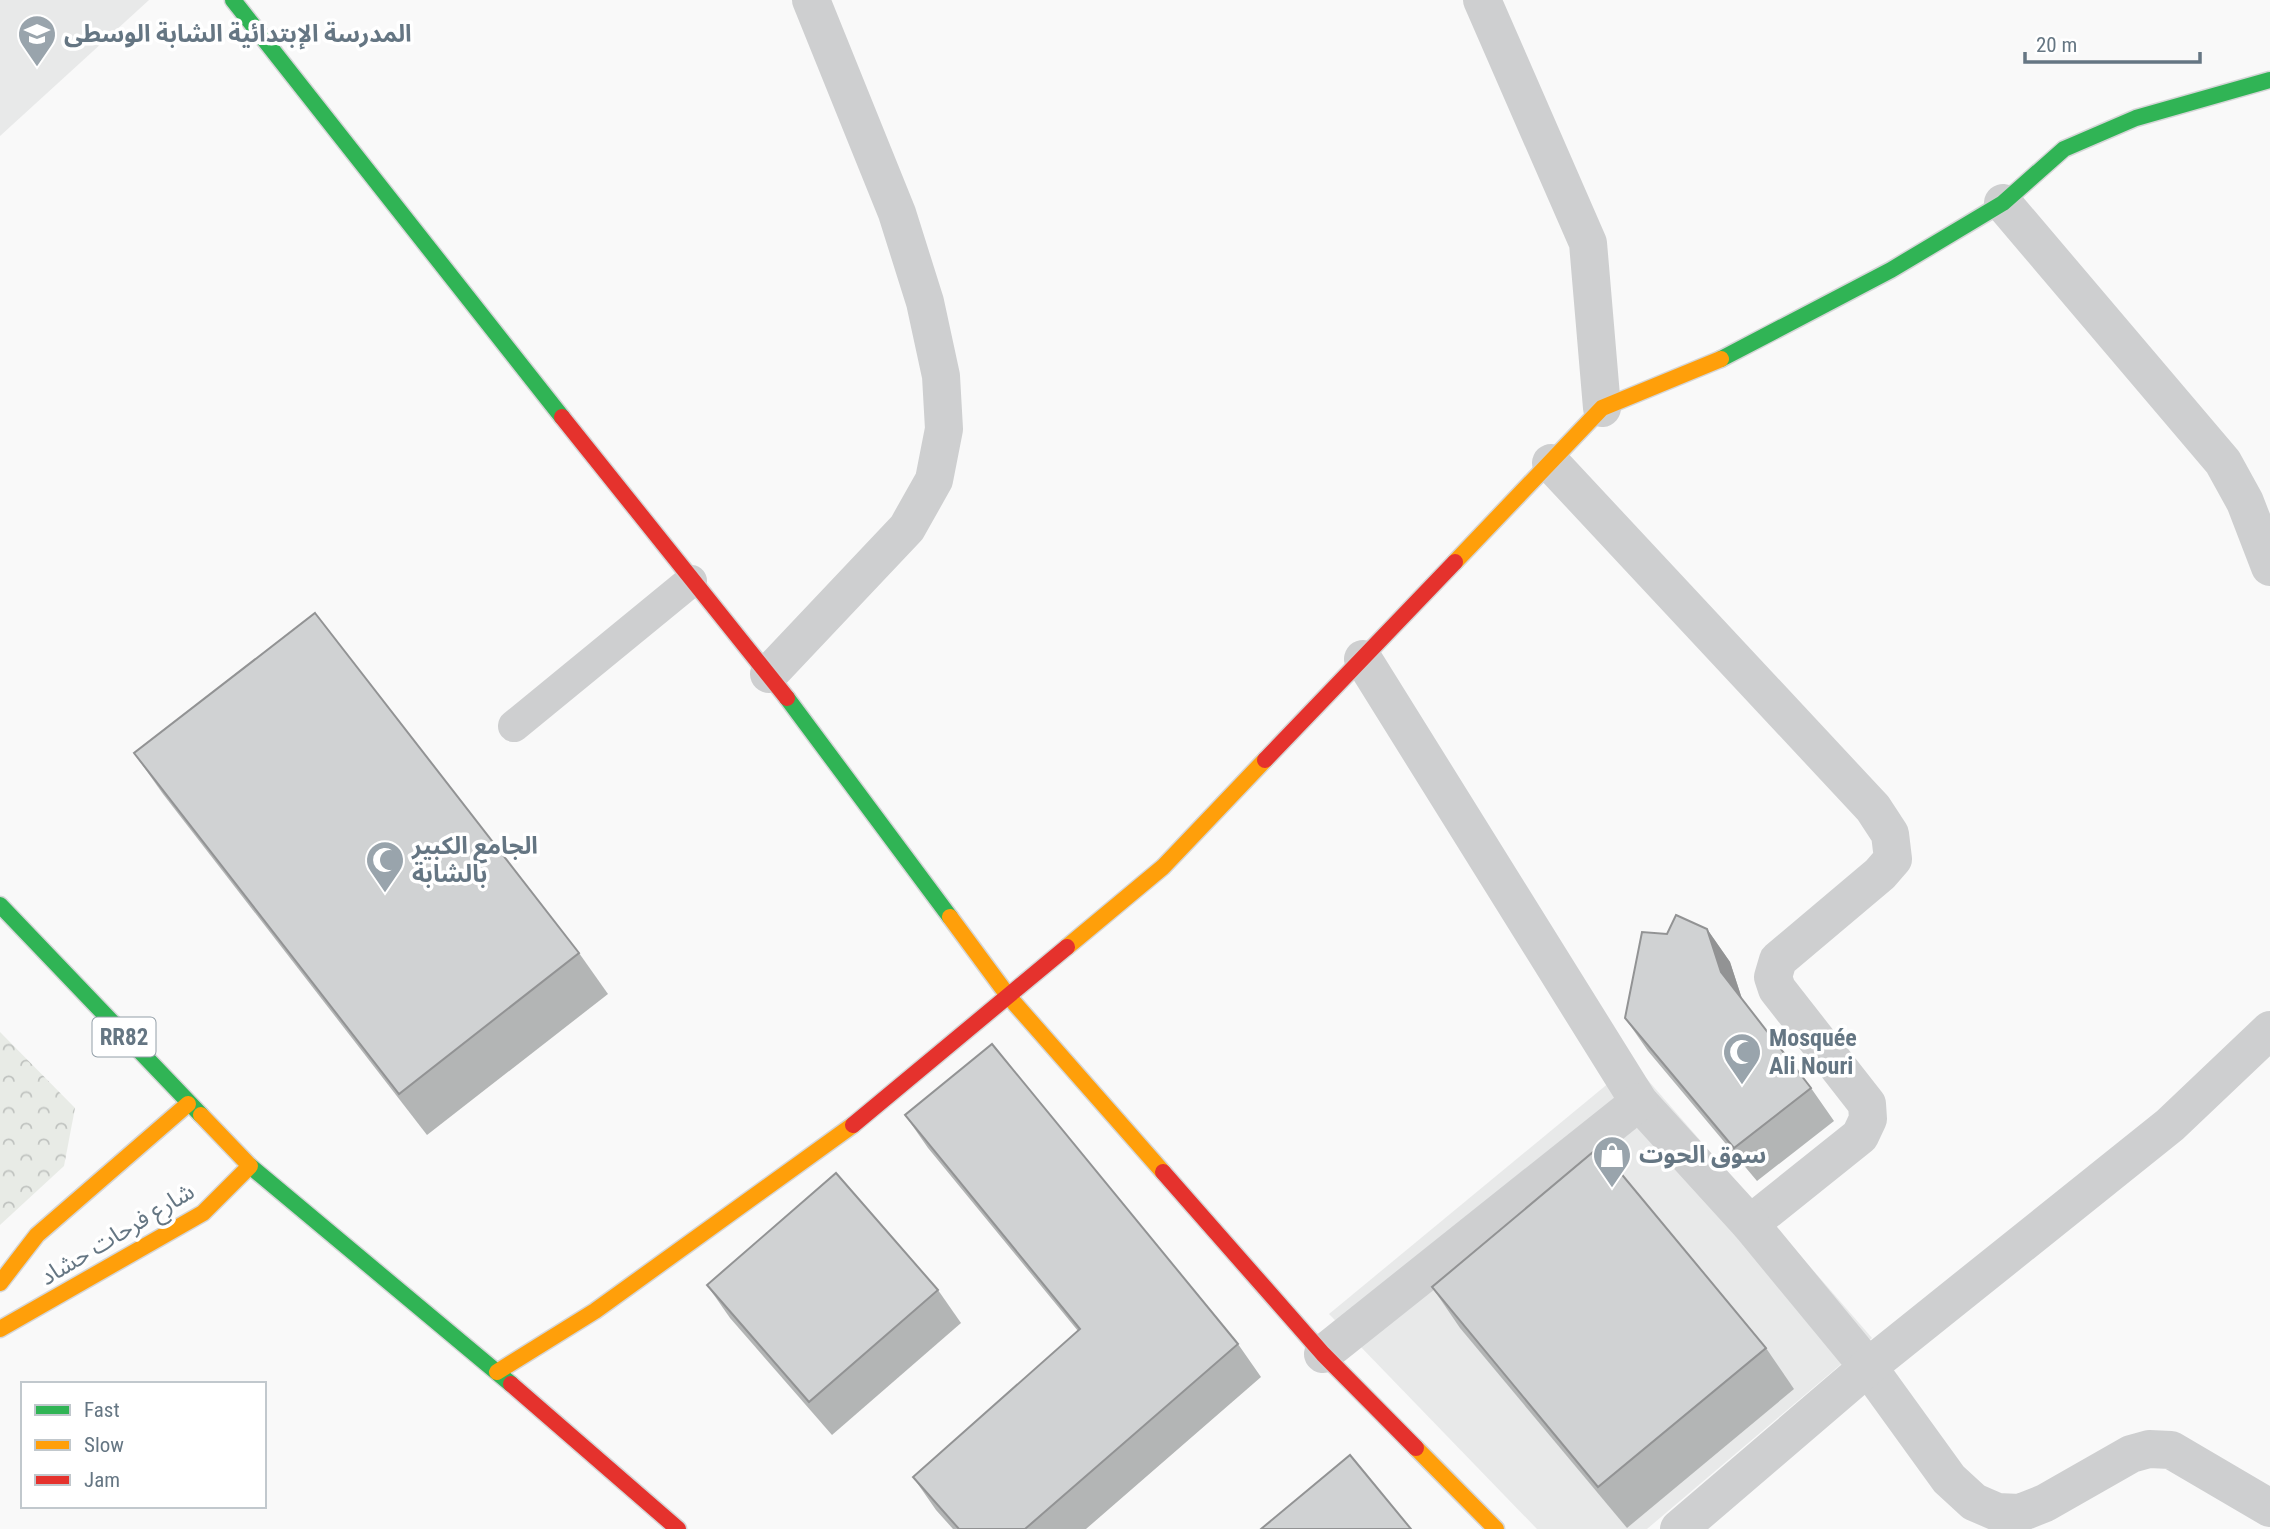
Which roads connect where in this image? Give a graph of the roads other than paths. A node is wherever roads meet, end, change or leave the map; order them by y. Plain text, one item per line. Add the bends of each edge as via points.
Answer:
1 (233, 0) edge
2 (811, 0) edge
3 (1482, 0) edge
4 (2270, 80) edge
5 (2003, 203) junction
6 (1602, 408) junction
7 (1551, 463) junction
8 (2270, 567) edge
9 (691, 581) junction
10 (1363, 659) junction
11 (769, 674) junction
12 (514, 726) dead end
13 (0, 905) edge
14 (1009, 996) junction
15 (2270, 1030) edge
16 (1639, 1102) junction
17 (187, 1104) junction
18 (250, 1166) junction
19 (1750, 1224) junction
20 (0, 1283) edge
21 (0, 1329) edge
22 (1324, 1354) junction
23 (1868, 1367) junction
24 (498, 1372) junction
25 (2270, 1508) edge
26 (678, 1529) edge
27 (1496, 1529) edge
28 (1679, 1529) edge

1 - 9 street
2 - 11 street via 897,213 925,302 941,376 944,429 934,480 907,528
3 - 6 street via 1588,243
4 - 5 street via 2102,130 2064,149
5 - 6 street via 1787,326 1706,367
5 - 8 street via 2223,462 2245,502
6 - 7 street
7 - 10 street
7 - 19 street via 1873,808 1890,834 1893,859 1778,960 1773,977 1777,989 1867,1104 1868,1119 1860,1136
9 - 11 street
9 - 12 lane
10 - 14 street via 1163,867
10 - 16 street
11 - 14 street
13 - 17 street, RR82
14 - 22 street
14 - 24 street via 848,1129 595,1311
15 - 23 street via 2170,1125
16 - 19 street
16 - 22 street
17 - 18 street, RR82
17 - 20 street, شارع فرحات حشاد via 37,1235
18 - 21 street, شارع فرحات حشاد via 203,1213
18 - 24 street
19 - 23 street
22 - 27 street
23 - 25 street via 1949,1479 1974,1502 1997,1512 2020,1513 2045,1503 2131,1454 2149,1449 2171,1450 2195,1461
23 - 28 street
24 - 26 street

